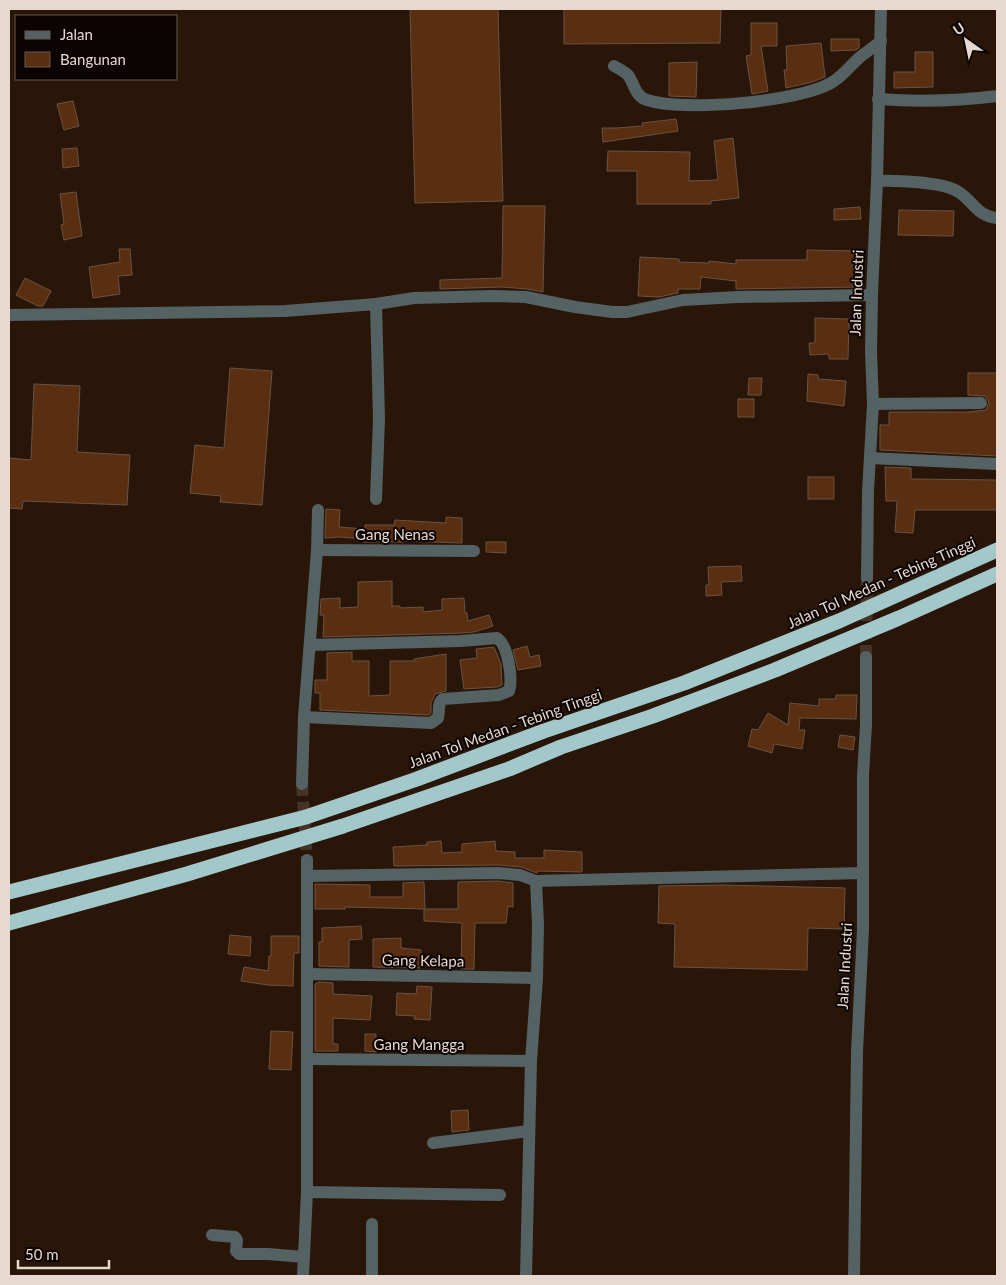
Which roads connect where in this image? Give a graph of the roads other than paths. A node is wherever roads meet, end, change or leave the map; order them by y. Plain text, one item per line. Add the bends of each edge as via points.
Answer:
1 (881, 9) edge
2 (880, 41) junction
3 (614, 66) dead end
4 (997, 96) edge
5 (878, 100) junction
6 (877, 181) junction
7 (997, 218) edge
8 (872, 295) junction
9 (376, 304) junction
10 (9, 315) edge
11 (981, 403) dead end
12 (873, 404) junction
13 (870, 458) junction
14 (997, 464) edge
15 (376, 499) dead end
16 (318, 510) dead end
17 (317, 550) junction
18 (997, 550) edge
19 (474, 551) dead end
20 (997, 574) edge
21 (868, 578) tunnel mouth
22 (310, 645) junction
23 (866, 657) tunnel mouth
24 (304, 717) junction
25 (302, 784) tunnel mouth
26 (307, 860) tunnel mouth
27 (863, 873) junction
28 (308, 876) junction
29 (536, 882) junction
30 (9, 892) edge
31 (9, 923) edge
32 (308, 974) junction
33 (537, 978) junction
34 (307, 1059) junction
35 (531, 1061) junction
36 (529, 1131) junction
37 (433, 1143) dead end
38 (307, 1192) junction
39 (500, 1195) dead end
40 (372, 1224) dead end
41 (212, 1234) dead end
42 (304, 1257) junction
43 (303, 1276) edge
44 (372, 1276) edge
45 (526, 1276) edge
46 (854, 1276) edge

1 - 2 street, Jalan Industri
2 - 3 street via 832,83 762,101 703,106 658,103 640,97 627,74
2 - 5 street, Jalan Industri
4 - 5 street via 972,100
5 - 6 street, Jalan Industri
6 - 7 street via 899,180 950,188 959,192 980,213
6 - 8 street, Jalan Industri
8 - 9 street via 683,300 627,312 494,296 414,298
8 - 12 street, Jalan Industri
9 - 10 street via 285,311
9 - 15 street
11 - 12 street
12 - 13 street, Jalan Industri
13 - 14 street
13 - 21 street, Jalan Industri
16 - 17 street
17 - 19 street, Gang Nenas
17 - 22 street
18 - 30 highway, Jalan Tol Medan - Tebing Tinggi via 821,629 416,779 306,817
20 - 31 highway via 776,670 561,747 509,769 187,874
22 - 24 street
22 - 24 street via 500,639 506,651 511,683 509,691 504,694 440,700 438,718 432,723
23 - 27 street, Jalan Industri
24 - 25 street
26 - 28 street
27 - 29 street
27 - 46 street, Jalan Industri
28 - 29 street via 498,873 520,875
28 - 32 street
29 - 33 street
32 - 33 street, Gang Kelapa
32 - 34 street
33 - 35 street
34 - 35 street, Gang Mangga
34 - 38 street
35 - 36 street
36 - 37 street
36 - 45 street
38 - 39 street
38 - 42 street
40 - 44 street
41 - 42 street via 235,1237 239,1254
42 - 43 street

